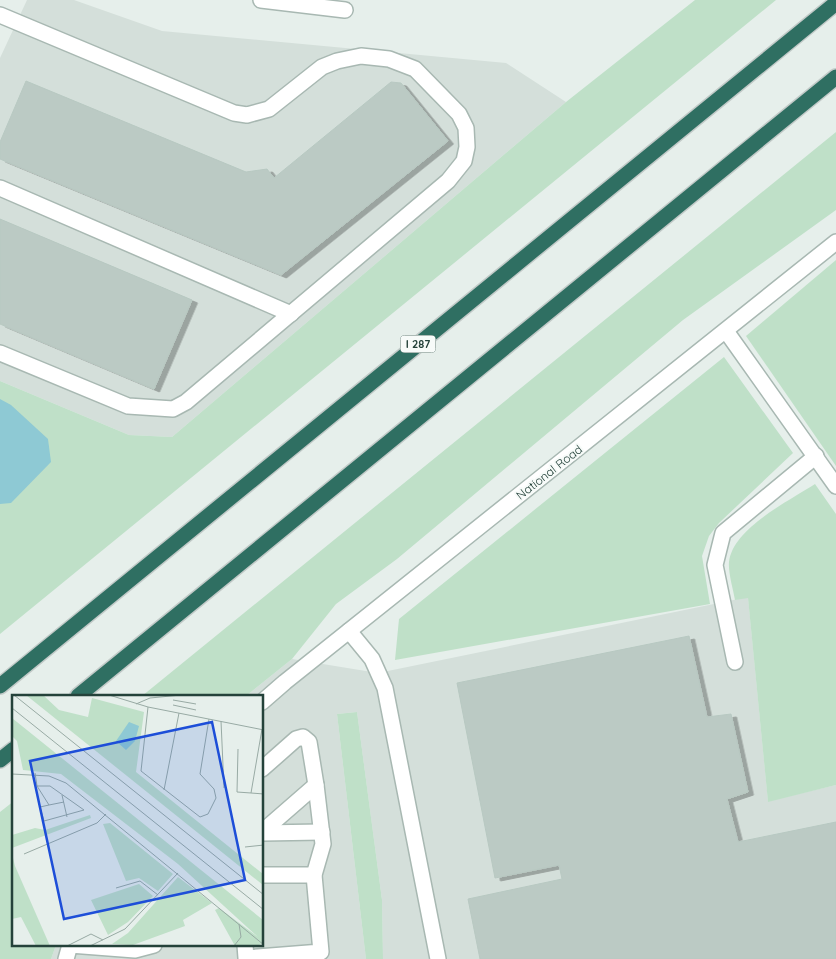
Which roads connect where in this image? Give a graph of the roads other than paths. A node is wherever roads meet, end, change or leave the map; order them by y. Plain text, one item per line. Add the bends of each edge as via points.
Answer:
1 (261, 0) edge
2 (836, 3) edge
3 (345, 10) dead end
4 (0, 15) edge
5 (836, 77) edge
6 (0, 188) edge
7 (836, 242) edge
8 (291, 314) junction
9 (726, 331) junction
10 (0, 352) edge
11 (816, 456) junction
12 (836, 486) edge
13 (349, 630) junction
14 (735, 662) dead end
15 (0, 686) edge
16 (79, 695) edge
17 (264, 700) edge
18 (12, 751) edge
19 (0, 760) edge
20 (264, 767) edge
21 (316, 785) junction
22 (264, 830) edge
23 (264, 832) edge
24 (322, 832) junction
25 (264, 875) edge
26 (314, 875) junction
27 (70, 946) edge
28 (92, 946) edge
29 (148, 946) edge
30 (245, 946) edge
31 (135, 948) edge
32 (66, 959) edge
33 (438, 959) edge

1 - 3 street
2 - 15 highway, I 287
4 - 8 street via 234,113 247,115 268,109 322,67 337,61 361,56 389,59 416,69 459,114 466,128 464,161 448,182
5 - 16 highway
6 - 8 street
7 - 9 street, National Road
8 - 10 street via 186,402 173,409 128,406
9 - 11 street
9 - 13 street, National Road
11 - 12 street
11 - 14 street via 723,533 715,565
13 - 17 street, National Road
13 - 33 street via 372,659 385,688
18 - 19 highway
20 - 21 street via 296,739 303,737 309,742
21 - 22 street
21 - 24 street
23 - 24 street
24 - 26 street via 323,844
25 - 26 street
26 - 30 street via 321,952 246,958
27 - 32 street
28 - 31 street
29 - 31 street

